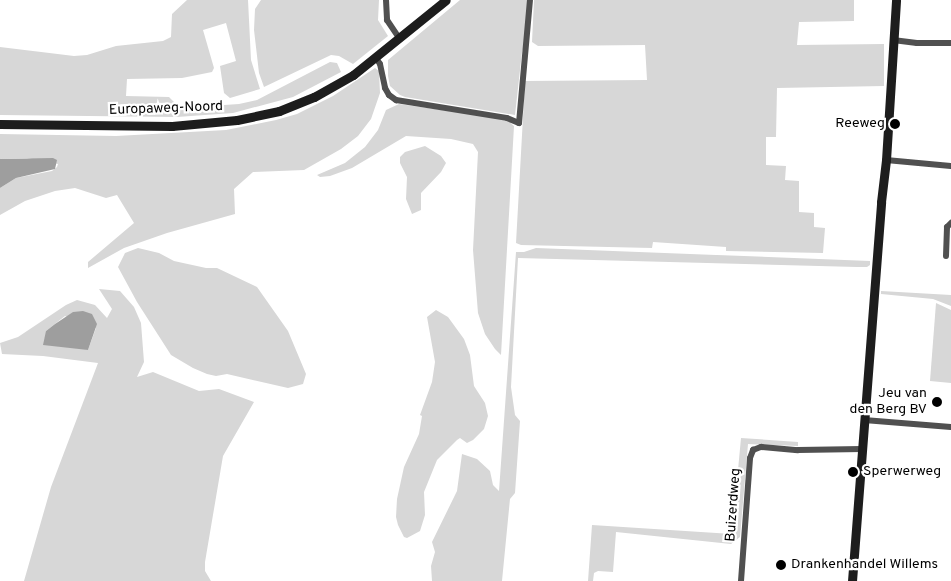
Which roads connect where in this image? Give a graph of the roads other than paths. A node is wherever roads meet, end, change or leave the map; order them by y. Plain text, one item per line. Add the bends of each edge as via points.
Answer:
1 (386, 0) edge
2 (446, 0) edge
3 (530, 0) edge
4 (896, 0) edge
5 (400, 39) junction
6 (893, 40) junction
7 (951, 43) edge
8 (376, 58) junction
9 (0, 124) edge
10 (886, 160) junction
11 (951, 166) edge
12 (951, 222) edge
13 (946, 256) dead end
14 (864, 420) junction
15 (951, 427) edge
16 (862, 449) junction
17 (741, 581) edge
18 (852, 581) edge

1 - 5 street via 387,20
2 - 5 street, Europaweg-Noord
3 - 8 street via 519,123 507,118 396,100 385,88
4 - 6 street
5 - 8 street, Europaweg-Noord
6 - 7 street
6 - 10 street
8 - 9 street, Europaweg-Noord via 297,105 237,120 172,126
10 - 11 street
10 - 14 street
12 - 13 street via 947,227
14 - 15 street
14 - 16 street
16 - 17 street, Buizerdweg via 761,447 753,450
16 - 18 street

